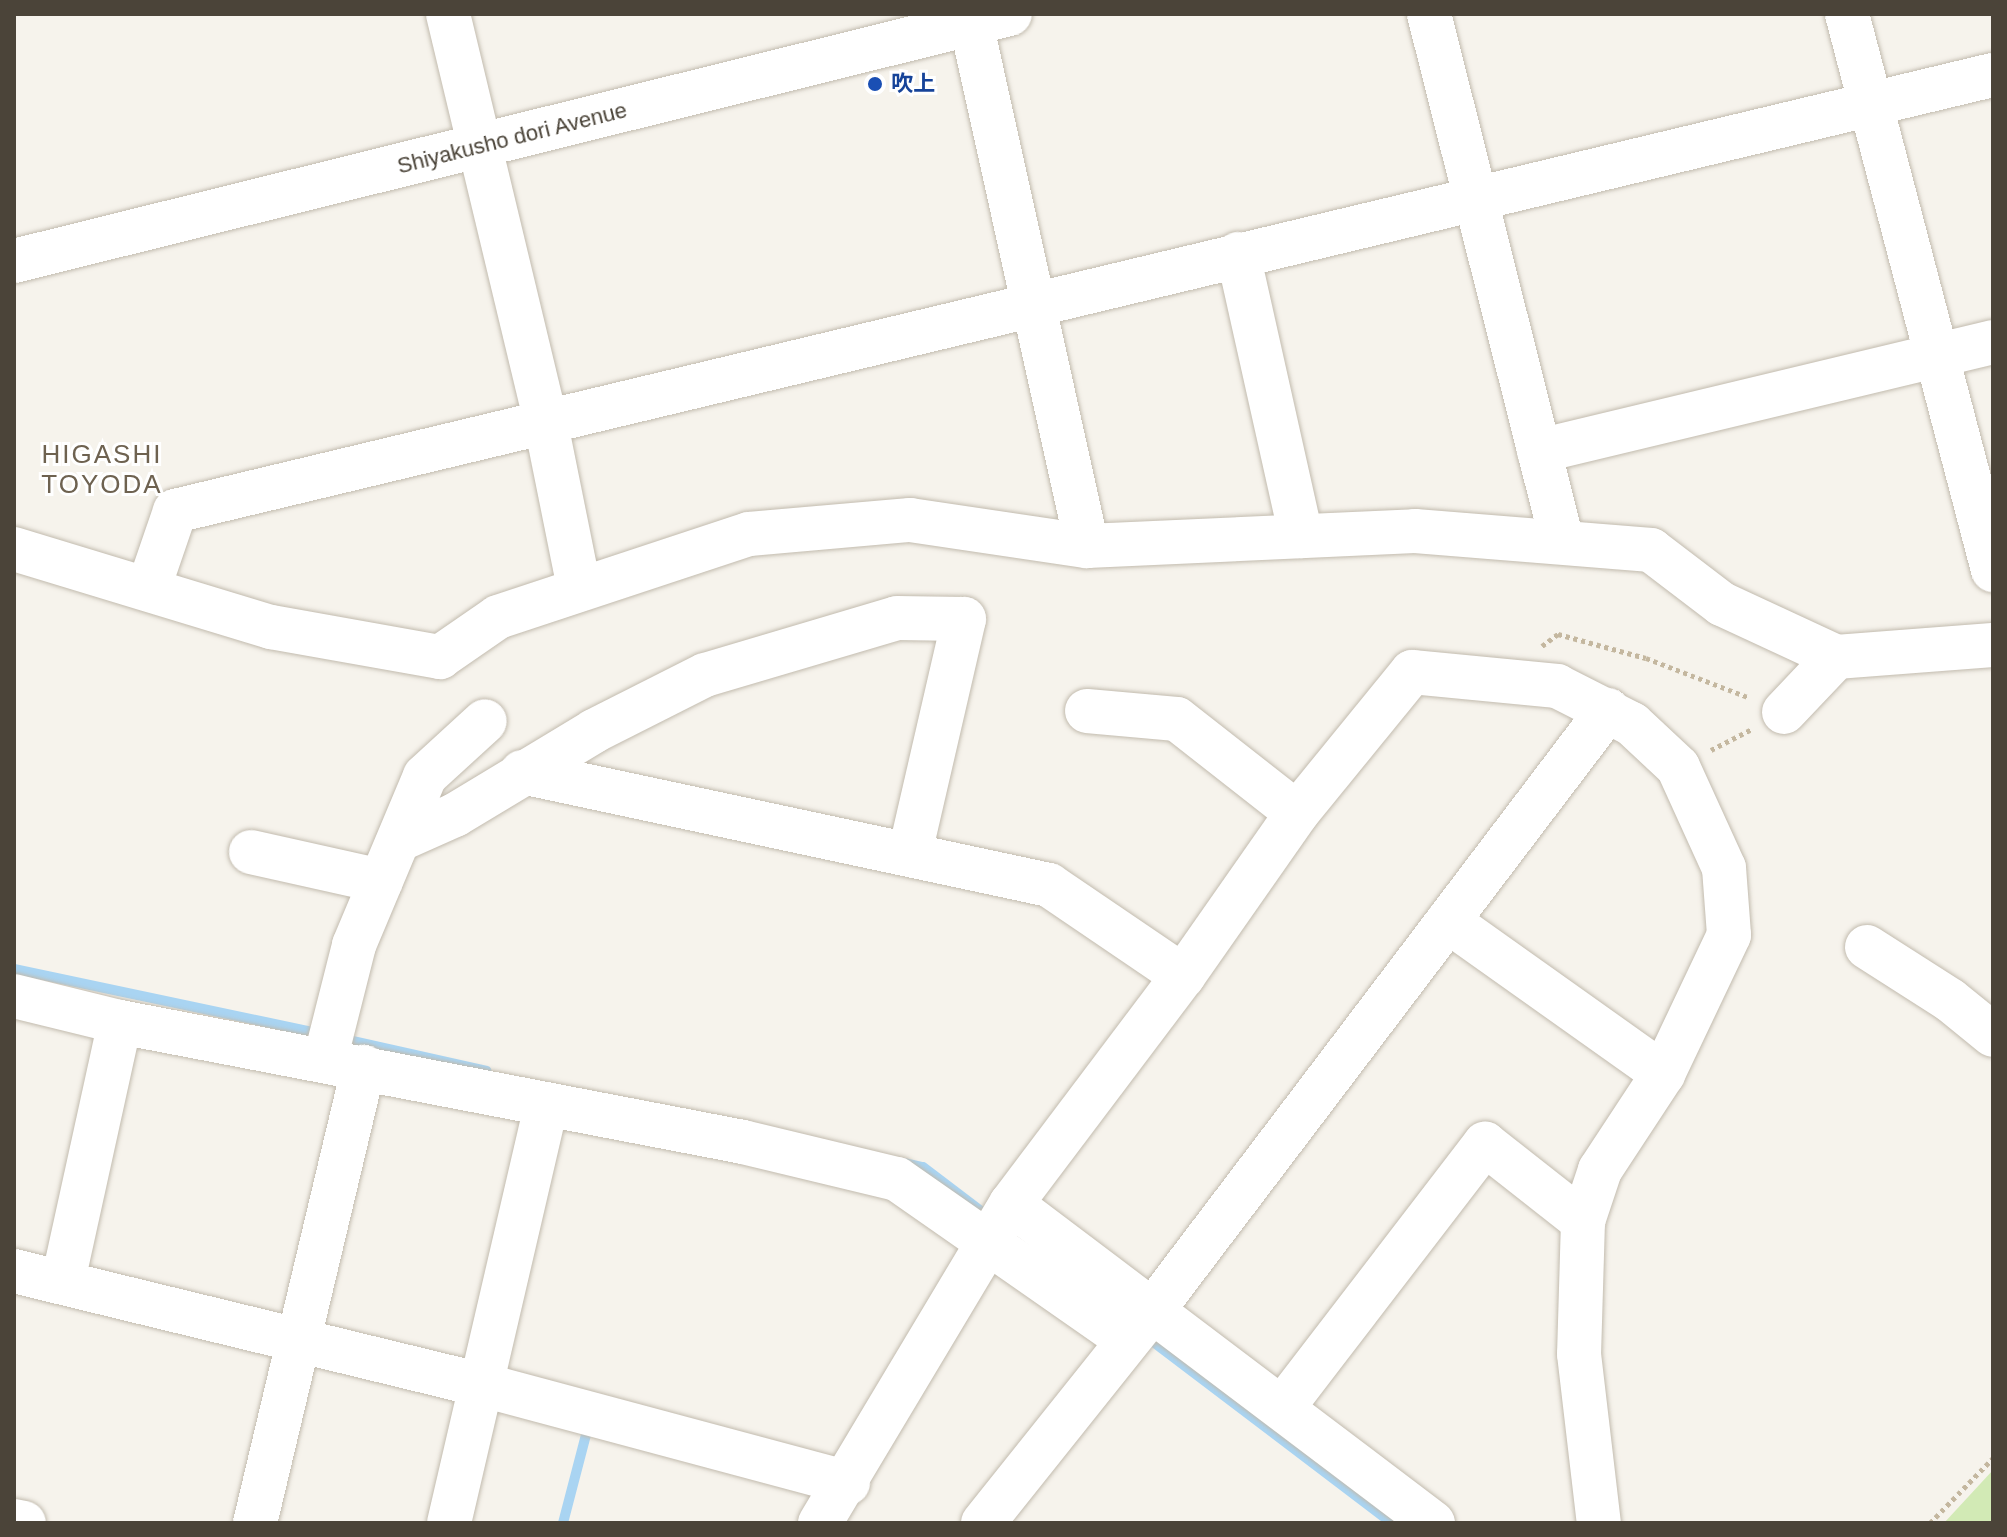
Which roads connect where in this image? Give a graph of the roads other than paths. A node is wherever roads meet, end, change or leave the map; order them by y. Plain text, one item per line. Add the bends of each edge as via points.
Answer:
1 (448, 14) edge
2 (1429, 14) edge
3 (1847, 14) edge
4 (983, 17) edge
5 (1993, 75) edge
6 (1871, 104) junction
7 (480, 147) junction
8 (1475, 198) junction
9 (1238, 254) junction
10 (14, 261) edge
11 (1036, 302) junction
12 (1993, 342) edge
13 (1939, 356) junction
14 (545, 419) junction
15 (1539, 451) junction
16 (1301, 536) junction
17 (1562, 541) junction
18 (1087, 546) junction
19 (14, 549) edge
20 (1993, 570) edge
21 (149, 587) junction
22 (579, 587) junction
23 (1993, 645) edge
24 (1836, 657) junction
25 (1608, 710) junction
26 (1087, 711) dead end
27 (1784, 712) road end
28 (485, 721) dead end
29 (522, 772) junction
30 (1297, 813) junction
31 (401, 839) junction
32 (251, 852) dead end
33 (910, 852) junction
34 (381, 881) junction
35 (1448, 921) junction
36 (1867, 947) dead end
37 (1183, 976) junction
38 (14, 996) edge
39 (120, 1022) junction
40 (1993, 1035) edge
41 (345, 1064) junction
42 (1663, 1074) junction
43 (546, 1107) junction
44 (999, 1221) junction
45 (1583, 1221) junction
46 (14, 1271) edge
47 (63, 1281) junction
48 (1140, 1325) junction
49 (298, 1341) junction
50 (479, 1384) junction
51 (1283, 1407) junction
52 (848, 1483) junction
53 (14, 1521) edge
54 (24, 1523) edge
55 (255, 1523) edge
56 (449, 1523) edge
57 (820, 1523) edge
58 (983, 1523) edge
59 (1433, 1523) edge
60 (1599, 1523) edge

1 - 7 street
2 - 8 street
3 - 6 street
4 - 7 street, Shiyakusho dori Avenue
4 - 11 street
5 - 6 street
6 - 8 street
6 - 13 street
7 - 10 street, Shiyakusho dori Avenue
7 - 14 street
8 - 9 street
8 - 15 street
9 - 11 street
9 - 16 street
11 - 14 street
11 - 18 street
12 - 13 street
13 - 15 street
13 - 20 street
14 - 21 street via 175,511
14 - 22 street
15 - 17 street
16 - 17 street via 1415,531
16 - 18 street
17 - 24 street via 1651,550 1722,604
18 - 22 street via 910,520 749,534
19 - 21 street
21 - 22 street via 271,627 440,657 498,617
23 - 24 street
24 - 27 street
25 - 30 street via 1557,686 1412,672
25 - 35 street
25 - 42 street via 1678,767 1724,868 1729,935
26 - 30 street via 1177,719
28 - 31 street via 425,776
29 - 31 street via 455,815
29 - 33 street
29 - 33 street via 705,675 897,618 964,619
30 - 37 street
31 - 34 street
32 - 34 street
33 - 37 street via 1049,885
34 - 41 street via 354,945
35 - 42 street
35 - 48 street
36 - 40 street via 1950,1000
37 - 44 street
38 - 39 street
39 - 41 street
39 - 47 street
41 - 43 street
41 - 49 street
42 - 45 street via 1600,1170
43 - 44 street via 743,1142 897,1179
43 - 50 street
44 - 48 street
44 - 52 street
45 - 51 street via 1485,1144
45 - 60 street via 1579,1354
46 - 47 street
47 - 49 street
48 - 51 street
48 - 58 street
49 - 50 street
49 - 55 street
50 - 52 street
50 - 56 street
51 - 59 street
52 - 57 street
53 - 54 street

